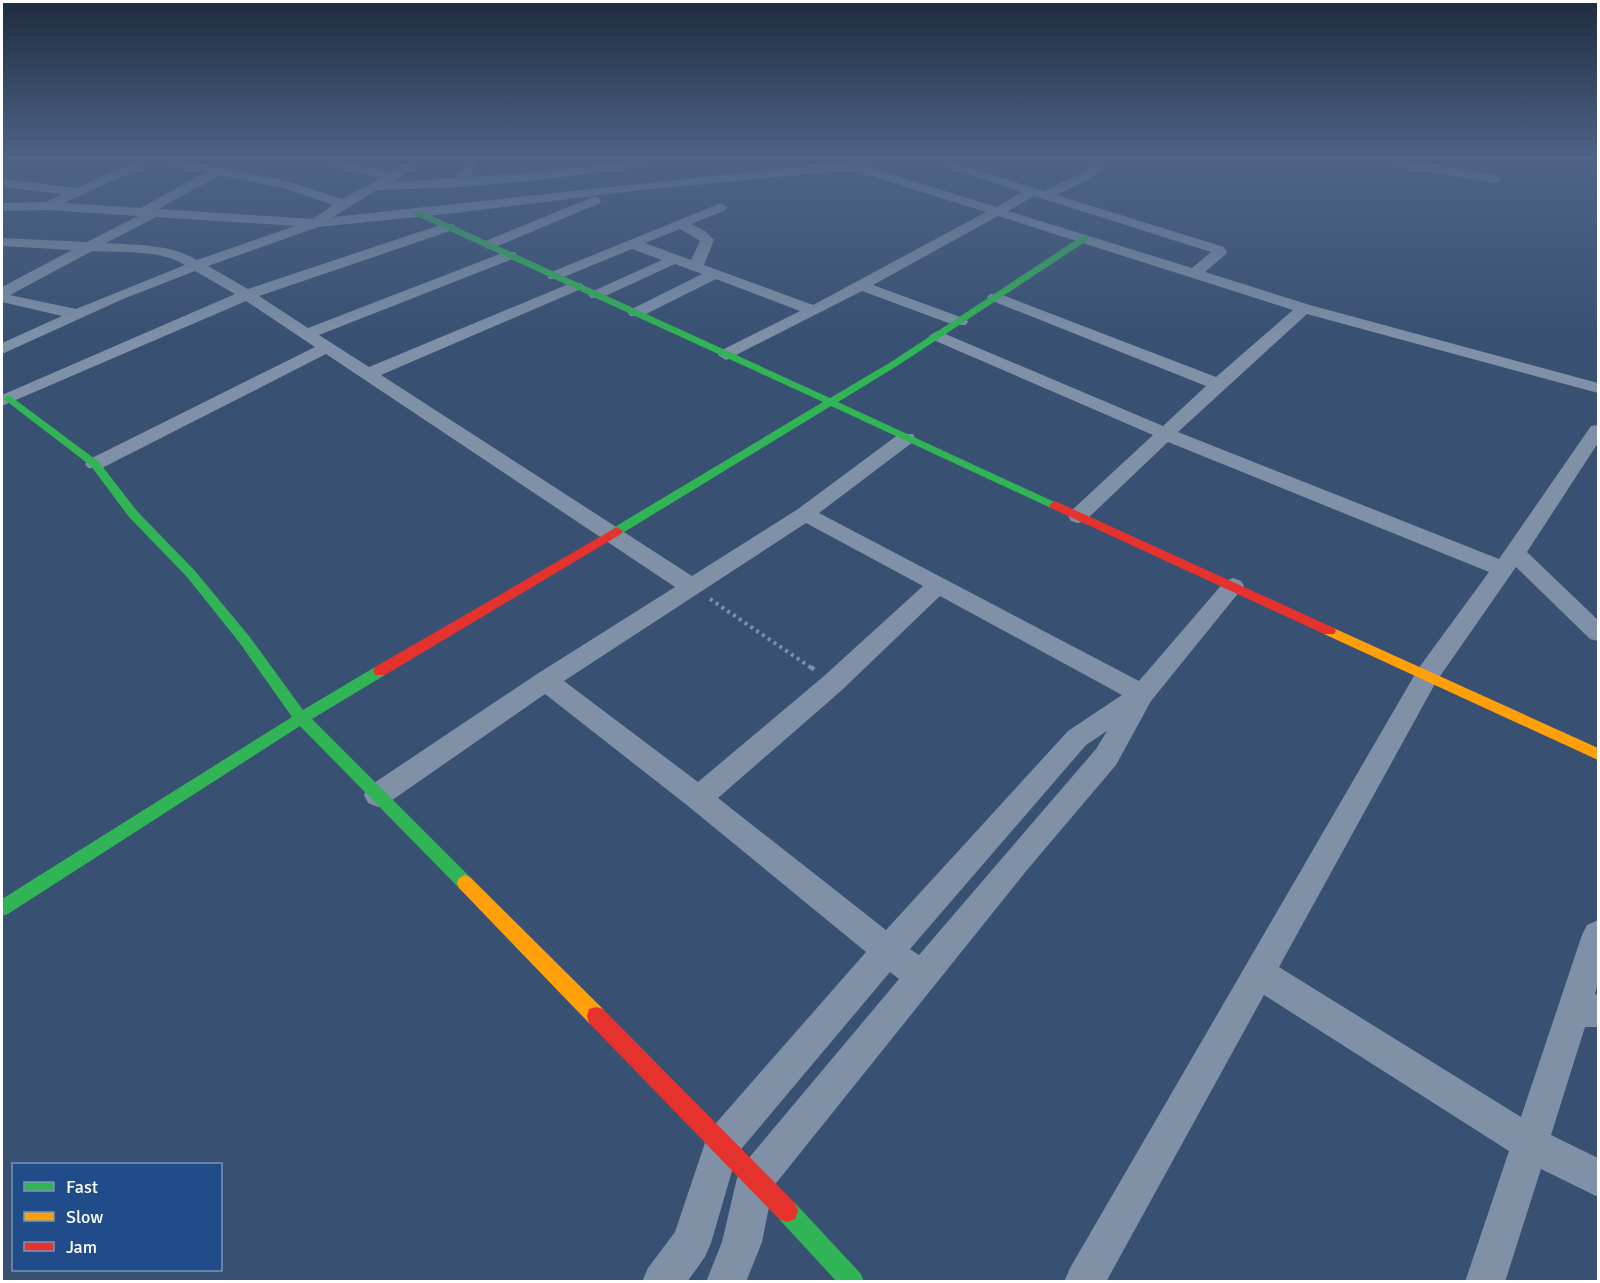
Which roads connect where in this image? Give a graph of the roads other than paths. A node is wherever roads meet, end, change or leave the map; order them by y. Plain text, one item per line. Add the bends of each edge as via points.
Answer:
1 (138, 219) edge
2 (245, 219) edge
3 (323, 219) edge
4 (364, 219) edge
5 (431, 219) edge
6 (551, 219) edge
7 (693, 219) edge
8 (985, 219) edge
9 (1025, 219) edge
10 (1124, 219) edge
11 (316, 224) junction
12 (681, 224) junction
13 (448, 227) junction
14 (1085, 238) junction
15 (2, 242) edge
16 (633, 244) junction
17 (488, 245) junction
18 (88, 247) junction
19 (510, 255) junction
20 (675, 259) junction
21 (197, 265) junction
22 (696, 267) junction
23 (1194, 273) junction
24 (715, 274) junction
25 (554, 276) junction
26 (576, 286) junction
27 (861, 286) junction
28 (2, 294) edge
29 (247, 295) junction
30 (596, 295) junction
31 (995, 297) junction
32 (2, 298) edge
33 (1304, 308) junction
34 (813, 310) junction
35 (636, 313) junction
36 (75, 314) junction
37 (960, 322) junction
38 (308, 334) junction
39 (937, 336) junction
40 (327, 347) junction
41 (2, 349) edge
42 (726, 355) junction
43 (366, 375) junction
44 (1218, 384) junction
45 (1599, 388) edge
46 (5, 399) edge
47 (831, 402) junction
48 (1599, 430) edge
49 (1166, 434) junction
50 (906, 438) junction
51 (95, 464) junction
52 (805, 514) junction
53 (1078, 516) junction
54 (611, 534) junction
55 (1509, 561) junction
56 (937, 586) junction
57 (1233, 586) junction
58 (692, 587) junction
59 (1599, 633) edge
60 (1427, 676) junction
61 (546, 681) junction
62 (1142, 694) junction
63 (301, 718) junction
64 (1599, 754) edge
65 (378, 795) junction
66 (698, 798) junction
67 (2, 908) edge
68 (1599, 935) edge
69 (888, 951) junction
70 (1259, 973) junction
71 (921, 976) junction
72 (1586, 1010) edge
73 (722, 1143) junction
74 (1529, 1143) junction
75 (756, 1178) junction
76 (1599, 1178) edge
77 (662, 1281) edge
78 (726, 1281) edge
79 (853, 1281) edge
80 (1084, 1281) edge
81 (1485, 1281) edge

1 - 18 street
2 - 11 street
3 - 11 street
4 - 11 street
5 - 13 street
6 - 17 street
7 - 12 street
8 - 27 street
9 - 14 street
10 - 23 street via 1220,252
11 - 21 street
12 - 16 street
12 - 22 street via 707,240
13 - 17 street
13 - 29 street
14 - 23 street
14 - 31 street
15 - 18 street
16 - 20 street
16 - 25 street
17 - 19 street
18 - 21 street via 148,250 180,256
18 - 28 street
19 - 25 street
19 - 38 street
20 - 22 street
20 - 30 street
21 - 29 street
21 - 36 street
22 - 24 street
23 - 33 street
24 - 34 street
24 - 35 street
25 - 26 street
26 - 30 street
26 - 43 street
27 - 34 street
27 - 37 street
29 - 38 street
29 - 46 street
30 - 35 street
31 - 37 street
31 - 44 street
32 - 36 street
33 - 44 street
33 - 45 street
34 - 42 street
35 - 42 street
36 - 41 street
37 - 39 street
38 - 40 street
39 - 47 street
39 - 49 street
40 - 43 street
40 - 51 street
42 - 47 street
43 - 54 street
44 - 49 street
46 - 51 street
47 - 50 street
47 - 54 street
48 - 55 street
49 - 53 street
49 - 55 street
50 - 52 street
50 - 53 street
51 - 63 street via 133,514 191,574 244,639
52 - 56 street
52 - 58 street
53 - 57 street
54 - 58 street
54 - 63 street
55 - 59 street
55 - 60 street
56 - 62 street
56 - 66 street via 833,683
57 - 60 street
57 - 62 street
58 - 61 street
60 - 64 street
60 - 70 street
61 - 65 street
61 - 66 street
62 - 69 street via 1077,738
62 - 71 street via 1106,757
63 - 65 street
63 - 67 street
65 - 73 street
66 - 69 street
68 - 72 street
69 - 71 street
69 - 73 street
70 - 74 street
70 - 80 street
71 - 75 street
72 - 74 street
73 - 75 street
73 - 77 street via 691,1243
74 - 76 street
74 - 81 street
75 - 78 street via 742,1242
75 - 79 street

